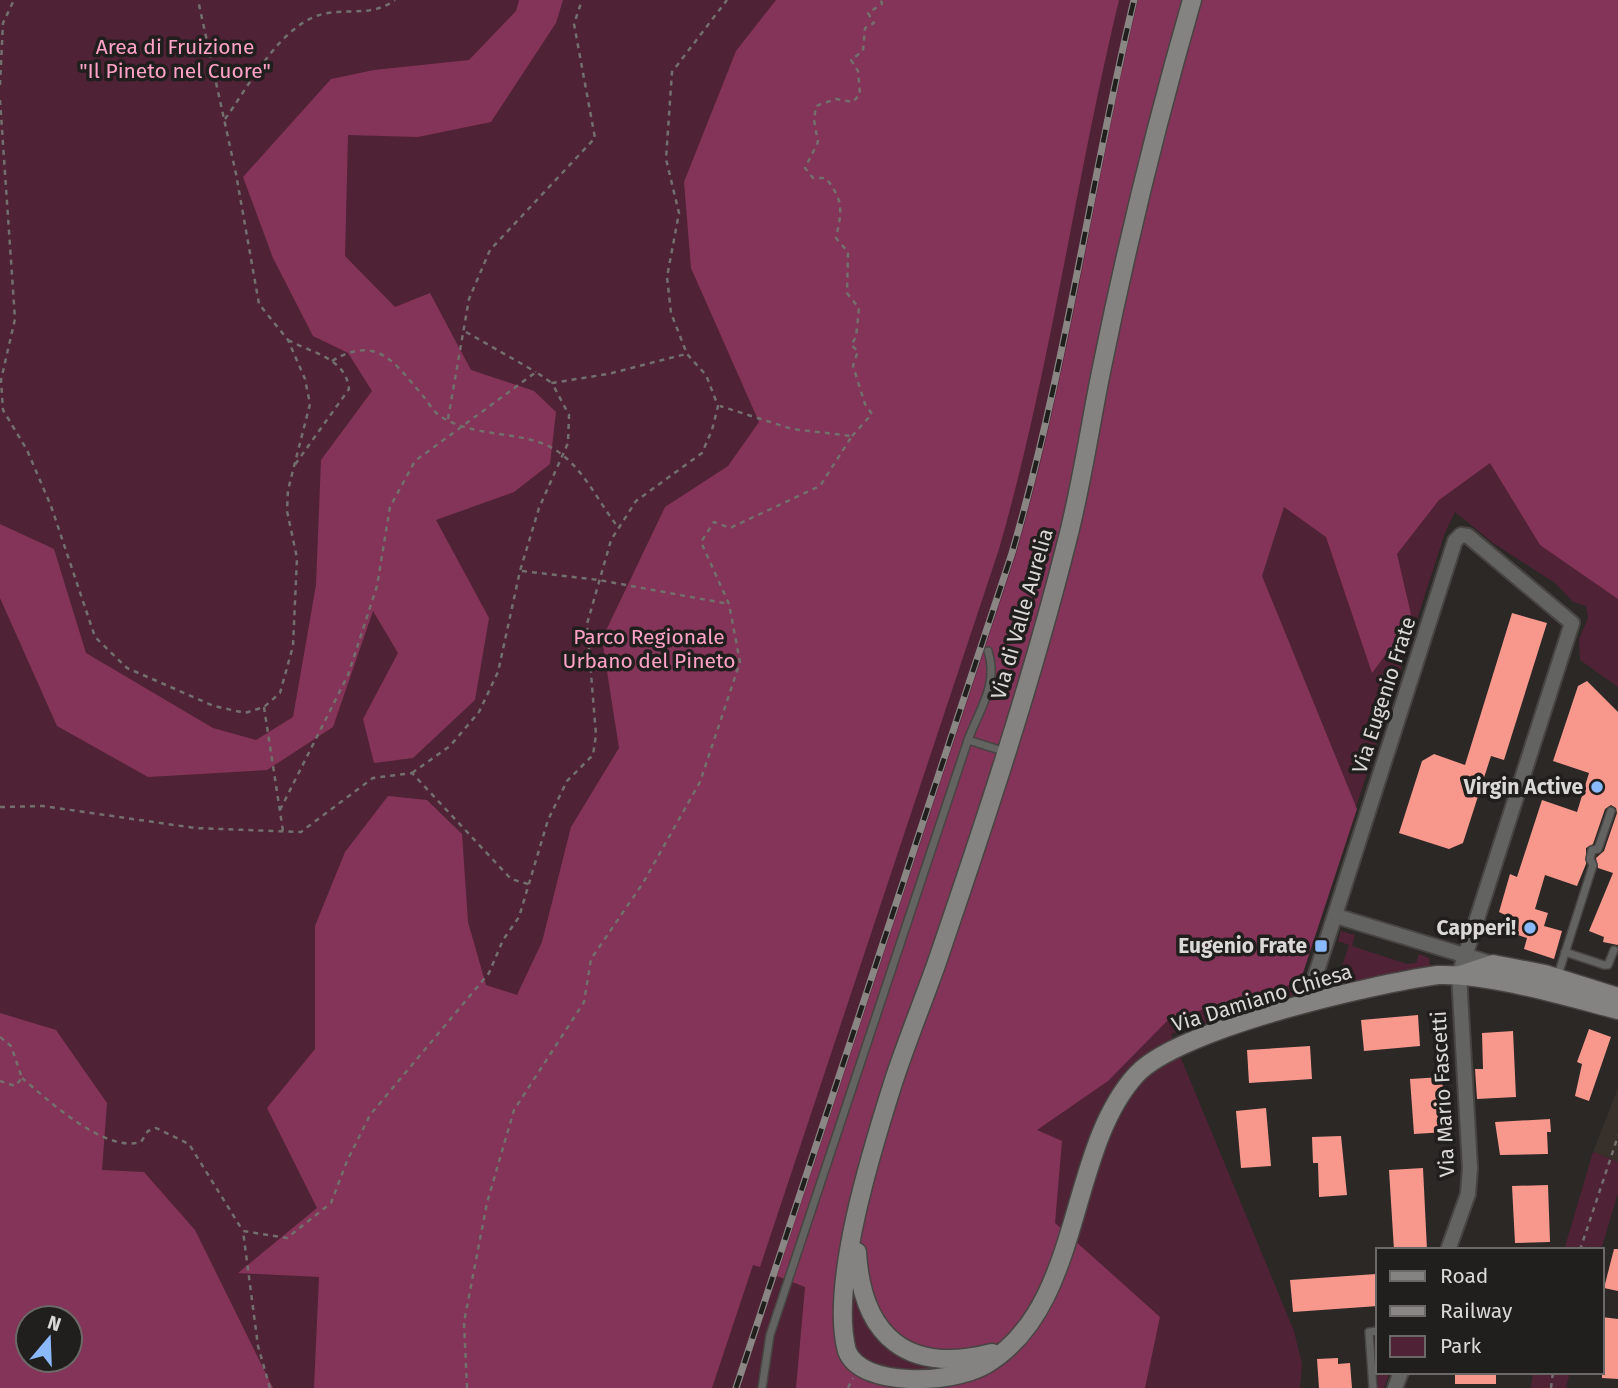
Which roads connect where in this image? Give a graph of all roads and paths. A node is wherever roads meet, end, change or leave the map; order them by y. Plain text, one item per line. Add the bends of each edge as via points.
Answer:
1 (14, 0) edge
2 (198, 0) edge
3 (395, 0) edge
4 (582, 0) edge
5 (727, 0) edge
6 (881, 0) edge
7 (1192, 0) edge
8 (0, 85) edge
9 (0, 100) edge
10 (225, 118) junction
11 (465, 331) junction
12 (288, 340) junction
13 (687, 354) junction
14 (331, 361) junction
15 (536, 372) junction
16 (552, 383) junction
17 (719, 406) junction
18 (448, 419) junction
19 (462, 426) junction
20 (852, 436) junction
21 (562, 456) junction
22 (292, 468) junction
23 (619, 528) junction
24 (520, 571) junction
25 (599, 580) junction
26 (729, 604) junction
27 (988, 651) dead end
28 (264, 707) junction
29 (968, 740) junction
30 (1007, 752) junction
31 (412, 773) junction
32 (0, 807) edge
33 (280, 810) junction
34 (1611, 811) dead end
35 (283, 831) junction
36 (528, 884) junction
37 (1336, 916) junction
38 (1614, 950) dead end
39 (1565, 952) junction
40 (1466, 957) junction
41 (1493, 964) junction
42 (1459, 975) junction
43 (1557, 978) junction
44 (1618, 997) edge
45 (1306, 1005) junction
46 (1618, 1010) edge
47 (0, 1037) edge
48 (22, 1078) junction
49 (0, 1081) edge
50 (1618, 1136) edge
51 (855, 1228) junction
52 (243, 1231) junction
53 (1449, 1248) edge
54 (1581, 1248) edge
55 (1376, 1331) edge
56 (1009, 1345) junction
57 (857, 1368) joint
58 (271, 1388) edge
59 (467, 1388) edge
60 (762, 1388) edge
61 (1373, 1388) edge

1 - 8 path via 3,23
2 - 10 path
3 - 10 path via 381,10 326,13 303,23 269,55
4 - 11 path via 573,24 595,138 490,250 469,299
5 - 13 path via 672,72 666,159 679,213 667,277 671,313
6 - 20 path via 882,4 868,13 874,23 865,28 863,51 851,60 858,71 860,94 853,102 836,99 816,106 818,142 805,168 813,178 826,178 840,196 836,238 848,252 848,293 859,308 851,345 858,351 853,366 865,404 873,414
7 - 30 street, Via di Valle Aurelia via 1165,92 1068,537
9 - 28 path via 15,319 1,380 3,410 27,450 51,506 95,637 127,668 214,706 245,713
10 - 12 path via 259,304
11 - 15 path
11 - 18 path
12 - 14 path
12 - 22 path via 310,404
13 - 16 path
13 - 17 path via 706,375
14 - 18 path via 350,350 369,348 397,365 439,415
14 - 22 path via 340,365 349,389
15 - 16 path
15 - 19 path
16 - 21 path via 569,415 568,443
17 - 20 path via 792,429
17 - 23 path via 702,453 636,501
18 - 19 path
19 - 21 path via 544,444
19 - 33 path via 415,461 390,508 377,586 348,675
20 - 26 path via 820,486 730,528 714,522 701,542
21 - 23 path via 581,472
21 - 24 path via 539,508
22 - 28 path via 287,511 297,558 293,646 280,693
23 - 25 path
24 - 25 path
24 - 31 path via 498,672 479,712 450,746
25 - 26 path
25 - 36 path via 587,624 596,734 593,755 567,781 548,820
26 - 59 path via 740,662 700,782 643,883 591,959 584,1002 514,1110 487,1203 464,1322
27 - 29 lane via 992,683
28 - 33 path
29 - 30 lane
29 - 60 lane via 770,1335
30 - 51 street, Via di Valle Aurelia via 880,1125
31 - 35 path via 373,778 301,832
31 - 36 path via 511,879
32 - 35 path via 43,806 195,828
33 - 35 path
34 - 39 lane via 1598,849 1592,850 1593,865
36 - 52 path via 519,917 489,973 370,1115 331,1203 287,1238
37 - 40 street
37 - 40 street, Via Eugenio Frate via 1457,537 1468,536 1572,623
37 - 45 street, Via Eugenio Frate
38 - 39 lane via 1608,965
39 - 43 lane
40 - 41 street
40 - 42 street
41 - 42 street, Via Damiano Chiesa
41 - 43 street
42 - 45 street, Via Damiano Chiesa via 1419,978
42 - 46 street, Via Damiano Chiesa
42 - 53 street, Via Mario Fascetti via 1470,1168 1468,1195
43 - 44 street
45 - 56 street, Via Damiano Chiesa via 1167,1051 1131,1080 1106,1127 1042,1303
47 - 48 path via 11,1046
48 - 49 path via 15,1086
48 - 52 path via 65,1114 109,1139 130,1146 156,1128 189,1144
50 - 54 path
51 - 56 street, Via di Valle Aurelia via 858,1271 866,1300 873,1320 888,1340 923,1354 958,1359
51 - 57 street, Via di Valle Aurelia via 843,1297 846,1348
52 - 58 path via 258,1346
55 - 61 lane via 1369,1332
56 - 57 street, Via Damiano Chiesa via 971,1371 917,1383 880,1382

